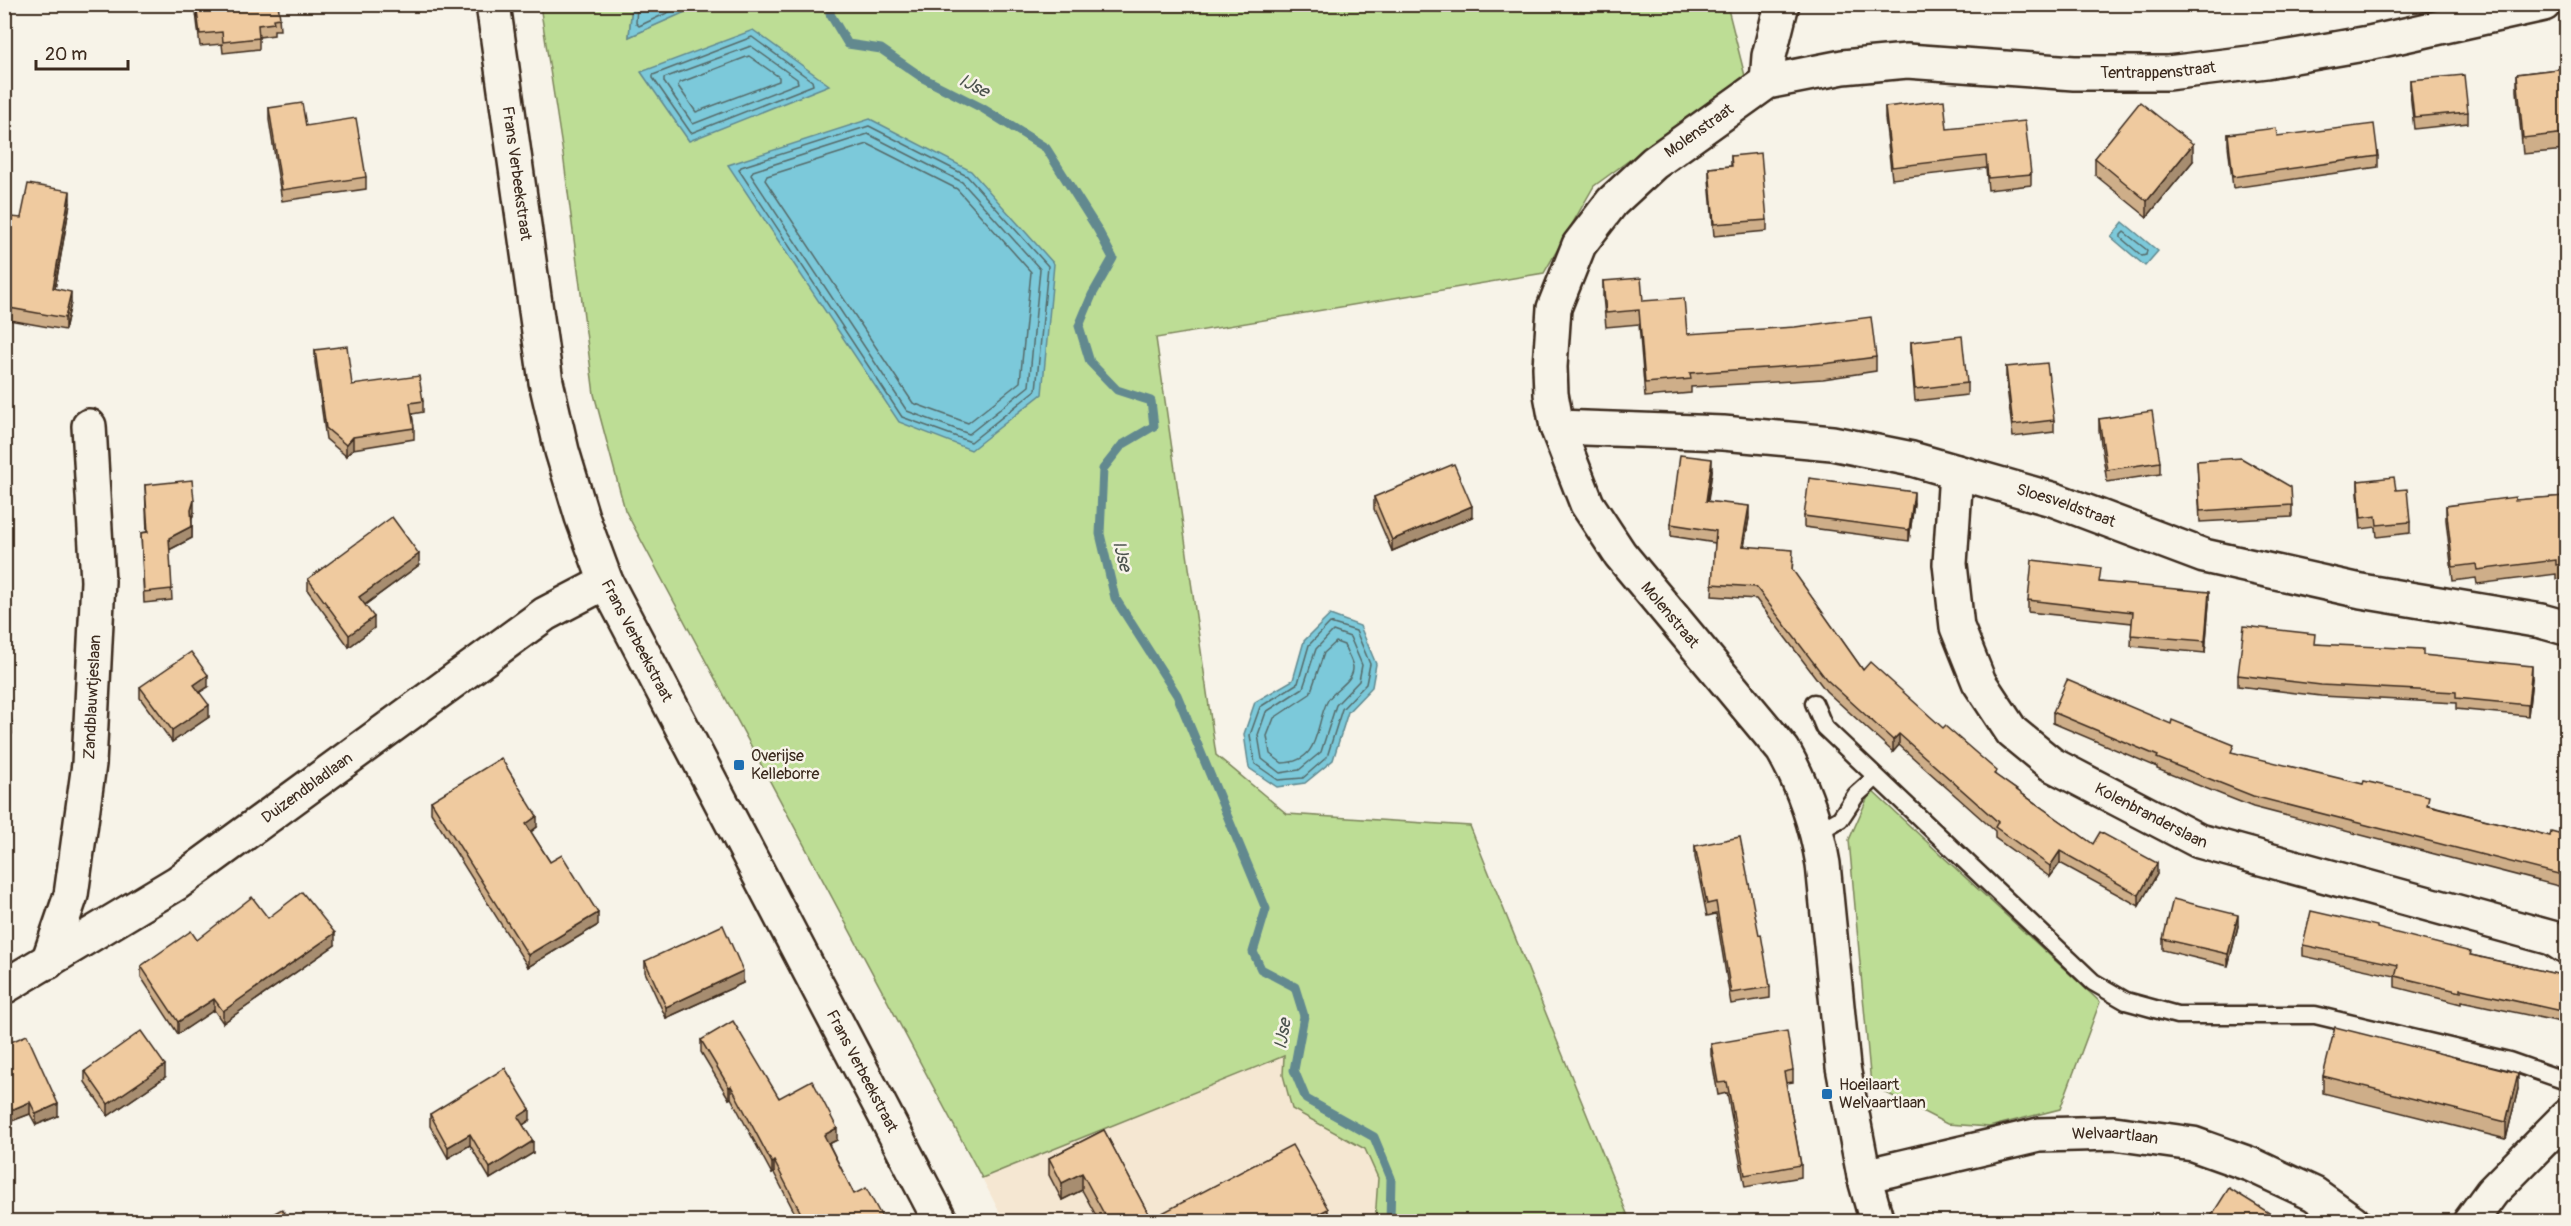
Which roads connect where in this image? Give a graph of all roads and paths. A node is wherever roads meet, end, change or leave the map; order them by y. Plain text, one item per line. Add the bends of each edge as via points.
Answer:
1 (493, 4) edge
2 (1782, 4) edge
3 (2544, 4) edge
4 (1767, 82) junction
5 (89, 426) dead end
6 (1557, 427) junction
7 (1956, 472) junction
8 (606, 582) junction
9 (2566, 628) edge
10 (1814, 704) dead end
11 (1875, 777) junction
12 (1817, 832) junction
13 (2566, 947) edge
14 (48, 962) junction
15 (4, 987) edge
16 (2566, 1081) edge
17 (2566, 1116) edge
18 (1864, 1176) junction
19 (941, 1221) edge
20 (1877, 1221) edge
21 (2353, 1221) edge
22 (2470, 1221) edge

1 - 8 street, Frans Verbeekstraat via 546,382 579,506
2 - 4 street
3 - 4 street, Tentrappenstraat via 2369,43 2168,73 2074,73 1907,61 1843,67
4 - 6 street, Molenstraat via 1654,163 1612,202 1579,245 1554,308 1550,368
5 - 14 street, Zandblauwtjeslaan via 98,580 89,764 71,895
6 - 7 street, Sloesveldstraat via 1723,433 1832,443
6 - 12 street, Molenstraat via 1587,504 1620,554 1783,750 1798,777
7 - 9 street, Sloesveldstraat via 2055,500 2204,556 2361,591
7 - 13 street, Kolenbranderslaan via 1950,564 1958,627 1979,682 2012,732 2051,764 2199,841 2552,938
8 - 14 street, Duizendbladlaan via 544,614 177,883
8 - 19 street, Frans Verbeekstraat
10 - 11 lane via 1824,727
11 - 12 lane via 1856,795 1840,819
11 - 16 lane via 2093,982 2126,1001 2177,1015 2315,1015 2509,1061
12 - 18 street, Molenstraat via 1843,1067
14 - 15 street, Duizendbladlaan
17 - 22 street via 2492,1192
18 - 20 street, Molenstraat
18 - 21 street, Welvaartlaan via 2039,1135 2115,1133 2193,1144 2252,1165 2314,1194

